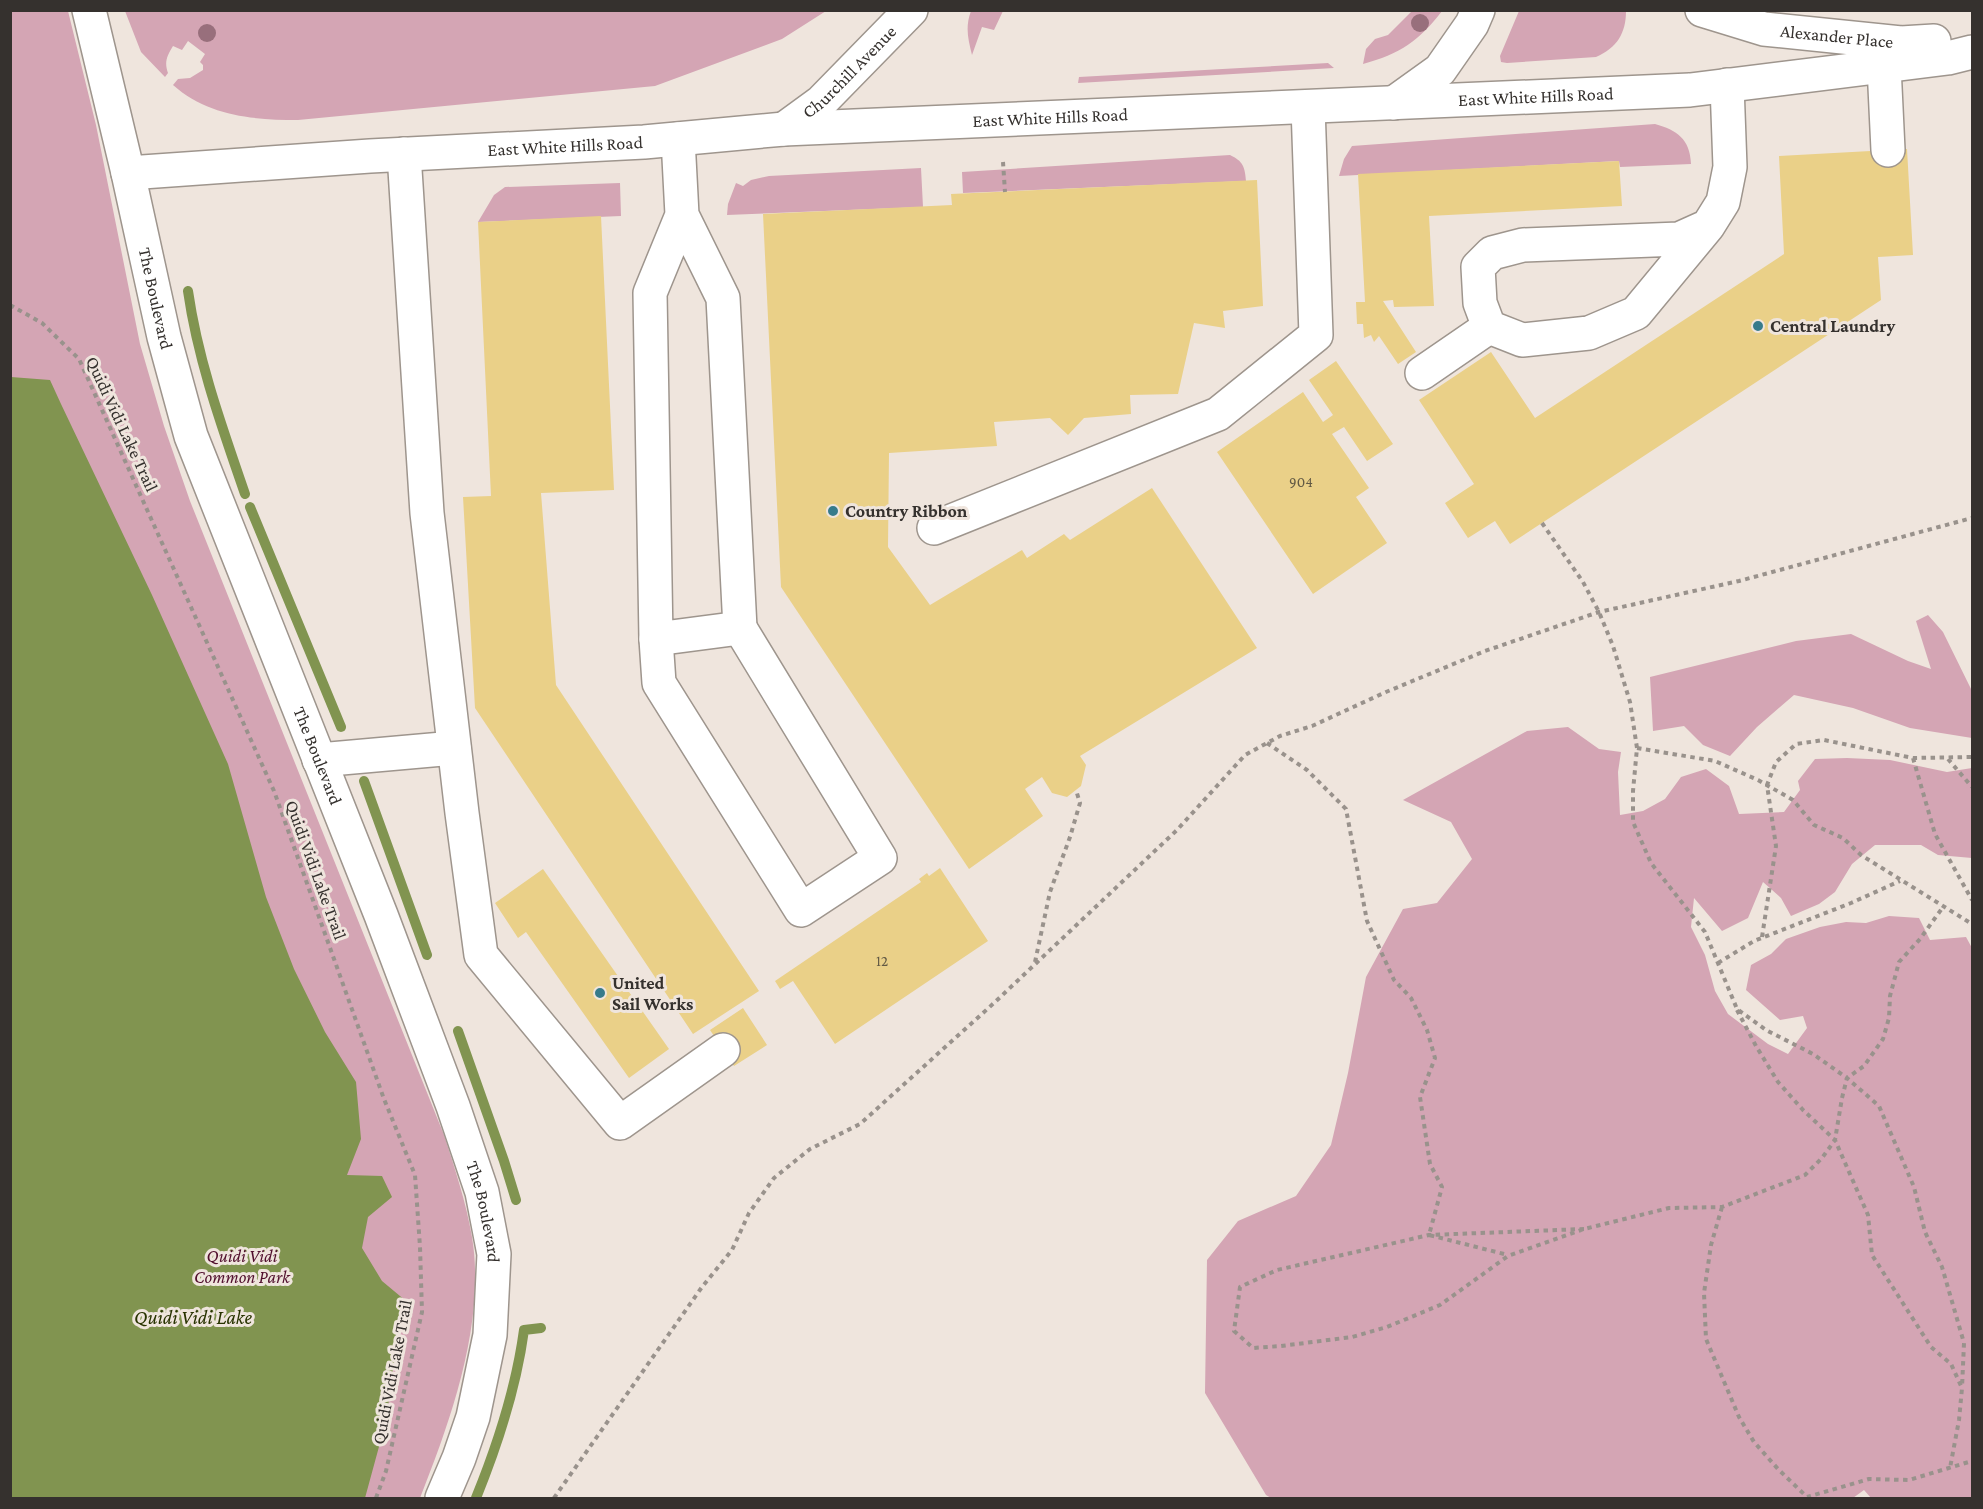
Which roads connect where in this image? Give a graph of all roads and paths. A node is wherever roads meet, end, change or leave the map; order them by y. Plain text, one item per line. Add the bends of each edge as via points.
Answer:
1 (88, 10) edge
2 (910, 10) edge
3 (1478, 10) edge
4 (1702, 10) edge
5 (1972, 38) edge
6 (1972, 52) edge
7 (1884, 66) junction
8 (1727, 85) junction
9 (1394, 103) junction
10 (1308, 107) junction
11 (784, 129) junction
12 (678, 139) junction
13 (1888, 150) dead end
14 (404, 154) junction
15 (1004, 162) dead end
16 (128, 173) junction
17 (1005, 192) dead end
18 (682, 215) junction
19 (1708, 226) junction
20 (10, 305) edge
21 (1489, 327) junction
22 (1422, 373) dead end
23 (1972, 518) edge
24 (1542, 523) dead end
25 (934, 528) dead end
26 (1599, 612) junction
27 (740, 628) junction
28 (656, 639) junction
29 (1267, 743) junction
30 (454, 748) junction
31 (1637, 748) junction
32 (1972, 757) edge
33 (1913, 758) junction
34 (1948, 759) junction
35 (319, 760) junction
36 (1767, 785) junction
37 (1972, 787) edge
38 (1076, 790) dead end
39 (1901, 880) junction
40 (1972, 900) edge
41 (1943, 906) junction
42 (1972, 924) edge
43 (1762, 938) junction
44 (1718, 963) junction
45 (1034, 964) junction
46 (1737, 1009) junction
47 (723, 1050) dead end
48 (1847, 1078) junction
49 (1835, 1140) junction
50 (1722, 1207) junction
51 (1584, 1229) junction
52 (1428, 1235) junction
53 (1508, 1256) junction
54 (1962, 1389) junction
55 (1972, 1461) edge
56 (1950, 1468) junction
57 (376, 1498) edge
58 (442, 1498) edge
59 (554, 1498) edge

1 - 16 street, The Boulevard
2 - 11 street, Churchill Avenue via 821,102
3 - 9 street via 1440,70
4 - 5 street, Alexander Place via 1764,29 1878,41
6 - 7 street, East White Hills Road
7 - 8 street, East White Hills Road
7 - 13 street
8 - 9 street, East White Hills Road
8 - 19 street via 1730,167 1723,202
9 - 10 street, East White Hills Road
10 - 11 street, East White Hills Road
10 - 25 street via 1316,335 1218,414
11 - 12 street, East White Hills Road
12 - 14 street, East White Hills Road
12 - 18 street
14 - 16 street, East White Hills Road
14 - 30 street via 427,513
15 - 17 path
16 - 35 street, The Boulevard via 164,336 191,435
18 - 27 street via 723,298
18 - 28 street via 650,293
19 - 21 street via 1636,313 1590,333 1522,340
19 - 21 street via 1679,240 1523,245 1492,253 1478,267 1480,303
20 - 57 path, Quidi Vidi Lake Trail via 42,323 79,359 273,791 415,1175 422,1312 386,1471
21 - 22 street
23 - 26 path via 1739,581
24 - 26 path
26 - 29 path via 1485,651
26 - 31 path via 1630,702
27 - 28 street
27 - 28 street via 880,858 801,910 659,683
29 - 45 path via 1245,755 1177,830
29 - 52 path via 1307,770 1346,809 1367,921 1394,980 1411,998 1427,1030 1435,1058 1420,1097 1430,1164 1442,1187
30 - 35 street
30 - 47 street via 481,955 620,1123
31 - 36 path via 1715,761
31 - 44 path via 1633,822 1651,863 1705,932
32 - 34 path
33 - 34 path
33 - 36 path via 1824,740 1796,744 1776,762
33 - 40 path via 1935,834
34 - 37 path
35 - 58 street, The Boulevard via 453,1106 482,1192 494,1254 490,1335 476,1405
36 - 39 path via 1793,800 1814,825 1843,838 1860,855
36 - 43 path via 1776,846
38 - 45 path via 1080,802 1050,892
39 - 41 path
39 - 43 path
41 - 42 path
41 - 48 path via 1899,962 1883,1039 1864,1066
43 - 44 path
44 - 46 path
45 - 59 path via 860,1124 810,1149 774,1178 749,1213 732,1250
46 - 48 path
46 - 49 path via 1778,1082
48 - 49 path
48 - 54 path via 1879,1106 1914,1187 1925,1232 1942,1267 1964,1343
49 - 50 path via 1804,1175
49 - 54 path via 1869,1215 1872,1254 1931,1347 1951,1364
50 - 51 path via 1669,1209
50 - 56 path via 1704,1293 1706,1339 1739,1417 1754,1442 1807,1497 1869,1479 1909,1480
51 - 52 path
51 - 53 path
52 - 53 path
52 - 53 path via 1277,1270 1240,1287 1234,1331 1253,1348 1352,1337 1440,1305
54 - 56 path
55 - 56 path

